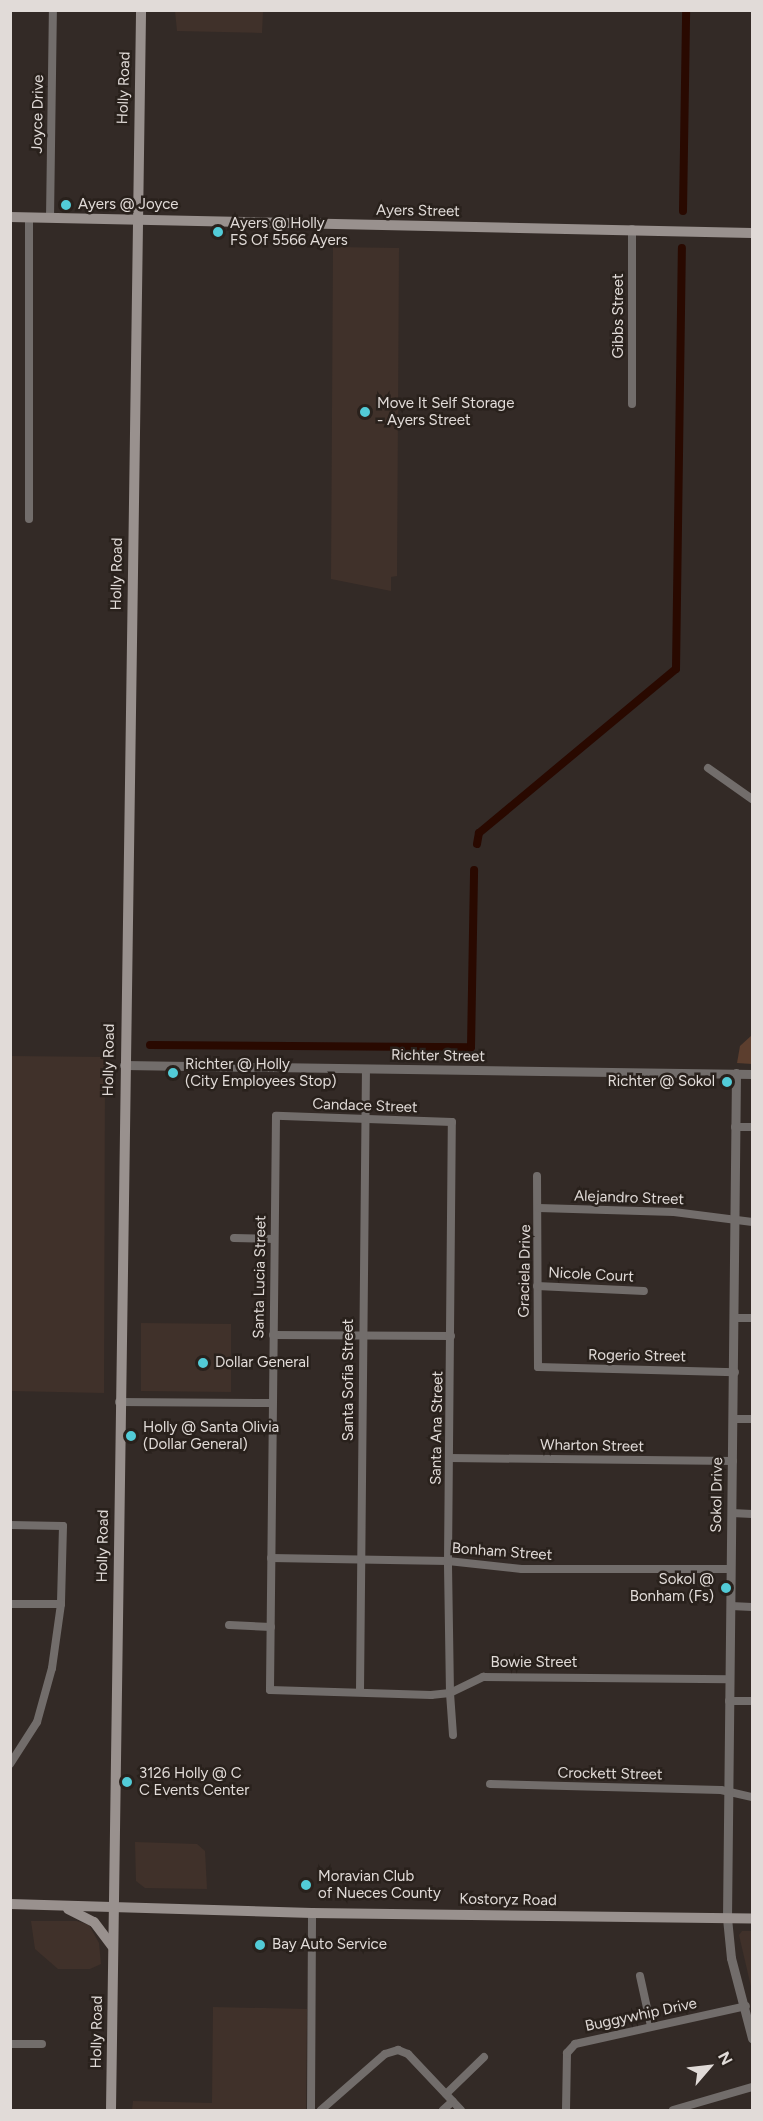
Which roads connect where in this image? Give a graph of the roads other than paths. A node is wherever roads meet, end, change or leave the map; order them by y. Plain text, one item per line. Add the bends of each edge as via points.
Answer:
1 (53, 10) edge
2 (141, 10) edge
3 (10, 218) edge
4 (29, 218) junction
5 (50, 219) junction
6 (135, 220) junction
7 (632, 229) junction
8 (752, 232) edge
9 (632, 404) dead end
10 (29, 519) dead end
11 (708, 768) dead end
12 (753, 799) edge
13 (124, 1065) junction
14 (366, 1070) junction
15 (736, 1073) junction
16 (753, 1074) edge
17 (276, 1116) joint
18 (364, 1119) junction
19 (452, 1122) joint
20 (735, 1127) junction
21 (753, 1127) edge
22 (537, 1176) dead end
23 (539, 1208) junction
24 (736, 1222) junction
25 (753, 1222) edge
26 (234, 1238) dead end
27 (274, 1239) junction
28 (537, 1286) junction
29 (644, 1291) dead end
30 (734, 1318) junction
31 (753, 1318) edge
32 (273, 1335) junction
33 (451, 1336) junction
34 (363, 1338) junction
35 (538, 1367) joint
36 (735, 1372) junction
37 (119, 1402) junction
38 (272, 1403) junction
39 (734, 1419) junction
40 (753, 1419) edge
41 (450, 1458) junction
42 (733, 1461) junction
43 (732, 1513) junction
44 (753, 1514) edge
45 (10, 1525) edge
46 (271, 1558) junction
47 (362, 1560) junction
48 (448, 1561) junction
49 (731, 1569) junction
50 (10, 1604) edge
51 (61, 1604) junction
52 (731, 1606) junction
53 (753, 1607) edge
54 (228, 1626) dead end
55 (271, 1627) junction
56 (730, 1679) junction
57 (270, 1690) joint
58 (360, 1691) junction
59 (450, 1693) junction
60 (729, 1701) junction
61 (753, 1701) edge
62 (453, 1735) dead end
63 (10, 1764) edge
64 (490, 1784) dead end
65 (728, 1792) junction
66 (753, 1797) edge
67 (10, 1904) edge
68 (62, 1906) junction
69 (113, 1908) junction
70 (312, 1913) junction
71 (727, 1917) junction
72 (753, 1918) edge
73 (113, 1948) junction
74 (640, 1976) dead end
75 (746, 2006) junction
76 (651, 2026) junction
77 (753, 2038) edge
78 (10, 2044) edge
79 (42, 2044) dead end
80 (484, 2057) dead end
81 (753, 2087) edge
82 (446, 2094) junction
83 (453, 2101) junction
84 (111, 2110) edge
85 (311, 2110) edge
86 (321, 2110) edge
87 (443, 2110) edge
88 (461, 2110) edge
89 (566, 2110) edge
90 (673, 2110) edge

1 - 5 street, Joyce Drive
2 - 6 main road, Holly Road
3 - 4 main road, Ayers Street
4 - 5 main road, Ayers Street
4 - 10 street
5 - 6 main road, Ayers Street
6 - 7 main road, Ayers Street
6 - 13 main road, Holly Road
7 - 8 main road, Ayers Street
7 - 9 street, Gibbs Street
11 - 12 street
13 - 14 street, Richter Street
13 - 37 main road, Holly Road
14 - 15 street, Richter Street
14 - 18 street, Santa Sofia Street
15 - 16 street, Richter Street
15 - 20 street, Sokol Drive
17 - 18 street, Candace Street
17 - 27 street, Santa Lucia Street
18 - 19 street, Candace Street
18 - 34 street, Santa Sofia Street
19 - 33 street, Santa Ana Street
20 - 21 street
20 - 24 street, Sokol Drive
22 - 23 street, Graciela Drive
23 - 24 street, Alejandro Street via 674,1212
23 - 28 street, Graciela Drive
24 - 25 street, Alejandro Street
24 - 30 street, Sokol Drive
26 - 27 street
27 - 32 street, Santa Lucia Street
28 - 29 street, Nicole Court
28 - 35 street, Graciela Drive
30 - 31 street
30 - 36 street, Sokol Drive
32 - 34 street
32 - 38 street, Santa Lucia Street
33 - 34 street
33 - 41 street, Santa Ana Street
34 - 47 street, Santa Sofia Street
35 - 36 street, Rogerio Street
36 - 39 street, Sokol Drive
37 - 38 street
37 - 69 main road, Holly Road
38 - 46 street, Santa Lucia Street
39 - 40 street
39 - 42 street, Sokol Drive
41 - 42 street, Wharton Street
41 - 48 street, Santa Ana Street
42 - 43 street, Sokol Drive
43 - 44 street
43 - 49 street, Sokol Drive
45 - 51 street via 63,1526
46 - 47 street, Bonham Street
46 - 55 street, Santa Lucia Street
47 - 48 street, Bonham Street
47 - 58 street, Santa Sofia Street
48 - 49 street, Bonham Street via 522,1569
48 - 59 street, Santa Ana Street
49 - 52 street, Sokol Drive
50 - 51 street
51 - 63 street via 52,1668 37,1722
52 - 53 street
52 - 56 street, Sokol Drive
54 - 55 street
55 - 57 street, Santa Lucia Street
56 - 59 street, Bowie Street via 483,1677
56 - 60 street, Sokol Drive
57 - 58 street, Bowie Street
58 - 59 street, Bowie Street
59 - 62 street, Santa Ana Street
60 - 61 street
60 - 65 street, Sokol Drive
64 - 65 street, Crockett Street
65 - 66 street, Crockett Street
65 - 71 street, Sokol Drive
67 - 68 main road, Kostoryz Road
68 - 69 main road, Kostoryz Road
68 - 73 main road via 94,1922
69 - 70 main road, Kostoryz Road
69 - 73 main road, Holly Road
70 - 71 main road, Kostoryz Road
70 - 85 street
71 - 72 main road, Kostoryz Road
71 - 75 street, Sokol Drive via 731,1958
73 - 84 main road, Holly Road
74 - 76 street
75 - 76 street, Buggywhip Drive
75 - 77 street, Sokol Drive
76 - 89 street, Buggywhip Drive via 569,2048
78 - 79 street
80 - 82 street
81 - 90 street
82 - 83 street
82 - 86 street via 404,2051 392,2051
83 - 87 street
83 - 88 street

